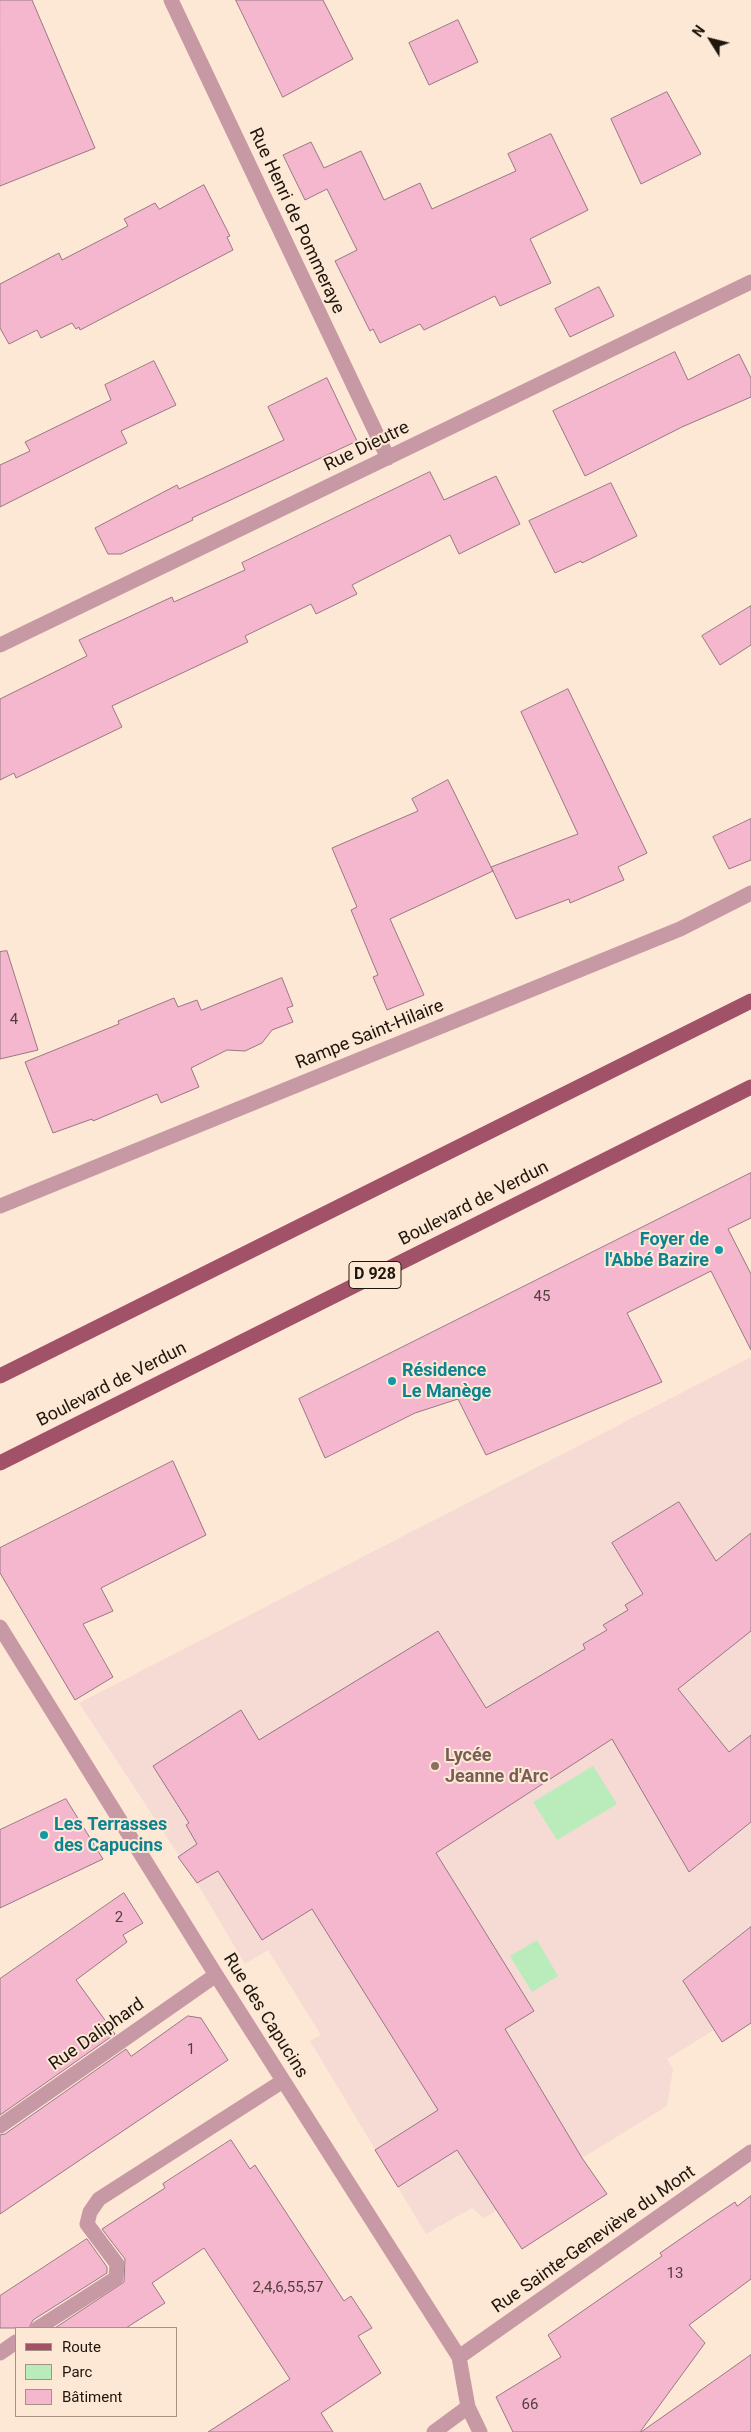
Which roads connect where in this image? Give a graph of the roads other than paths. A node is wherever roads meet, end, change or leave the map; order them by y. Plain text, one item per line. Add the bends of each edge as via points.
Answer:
1 (171, 0) edge
2 (751, 282) edge
3 (388, 458) junction
4 (0, 646) edge
5 (751, 893) edge
6 (751, 1001) edge
7 (751, 1086) edge
8 (0, 1206) edge
9 (0, 1376) edge
10 (0, 1463) edge
11 (0, 1627) edge
12 (216, 1975) junction
13 (283, 2081) junction
14 (0, 2126) edge
15 (751, 2152) edge
16 (40, 2327) edge
17 (15, 2343) edge
18 (0, 2353) edge
19 (459, 2357) junction
20 (468, 2407) junction
21 (434, 2432) edge
22 (480, 2432) edge

1 - 3 street, Rue Henri de Pommeraye
2 - 3 street, Rue Dieutre
3 - 4 street, Rue Dieutre
5 - 8 street, Rampe Saint-Hilaire via 680,929
6 - 9 main road
7 - 10 main road, Boulevard de Verdun / D 928
11 - 12 street, Rue des Capucins
12 - 13 street, Rue des Capucins
12 - 14 street, Rue Daliphard
13 - 16 street via 98,2199 87,2224 117,2264 116,2278
13 - 19 street, Rue des Capucins
15 - 19 street, Rue Sainte-Geneviève du Mont
17 - 18 street
19 - 20 street, Rue des Capucins
20 - 21 street
20 - 22 street, Rue des Capucins

